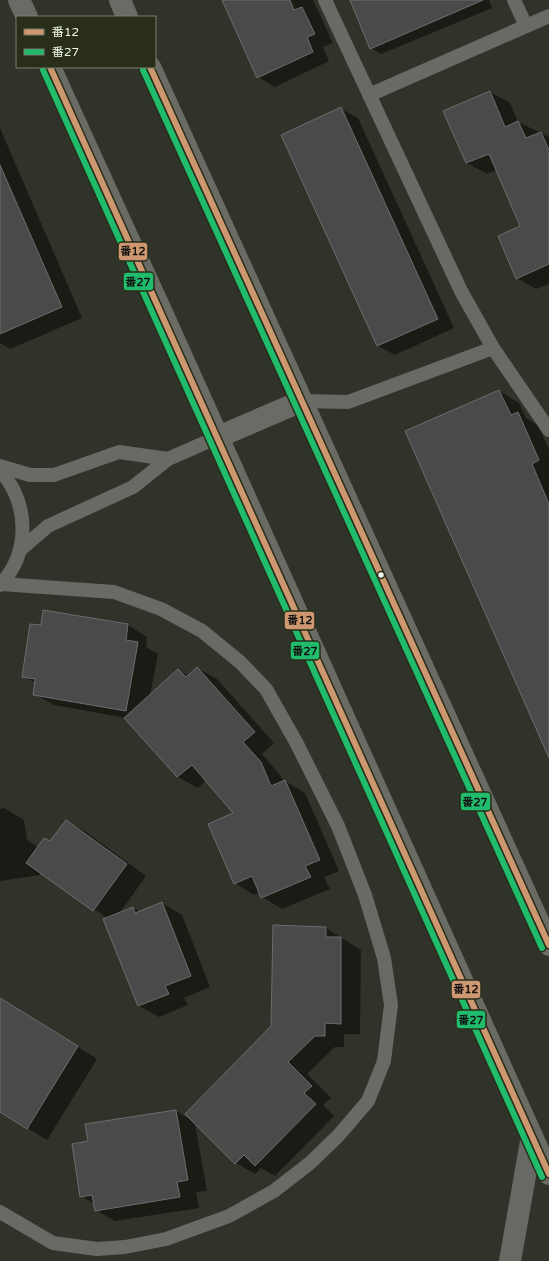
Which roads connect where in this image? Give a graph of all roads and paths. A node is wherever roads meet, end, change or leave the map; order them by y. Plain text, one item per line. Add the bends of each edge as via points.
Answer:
1 (19, 0) edge
2 (120, 0) edge
3 (326, 0) edge
4 (514, 0) edge
5 (27, 16) edge
6 (128, 16) edge
7 (549, 16) edge
8 (526, 26) junction
9 (50, 68) edge
10 (150, 68) edge
11 (369, 94) junction
12 (493, 348) junction
13 (302, 401) junction
14 (549, 430) edge
15 (218, 437) junction
16 (168, 459) junction
17 (0, 466) edge
18 (0, 470) edge
19 (20, 550) junction
20 (1, 584) edge
21 (549, 945) edge
22 (532, 1136) junction
23 (549, 1174) edge
24 (0, 1212) edge
25 (510, 1261) edge

1 - 5 main road
2 - 6 main road
3 - 11 lane
4 - 8 lane
7 - 8 lane
8 - 11 lane
9 - 15 main road
10 - 13 main road
11 - 12 lane via 461,292
12 - 13 lane via 348,402
12 - 14 lane
13 - 15 main road
13 - 21 main road
15 - 16 lane
15 - 22 main road
16 - 17 lane via 119,452 54,475 30,475
16 - 19 lane via 133,487 48,526
18 - 19 lane via 17,495 22,514 23,533
19 - 20 lane via 12,569
20 - 24 lane via 114,592 161,609 202,631 240,662 266,689 338,826 365,895 384,958 391,1005 384,1061 368,1101 338,1136 310,1163 274,1192 229,1216 166,1239 125,1248 97,1248 53,1243
22 - 23 main road
22 - 25 main road

